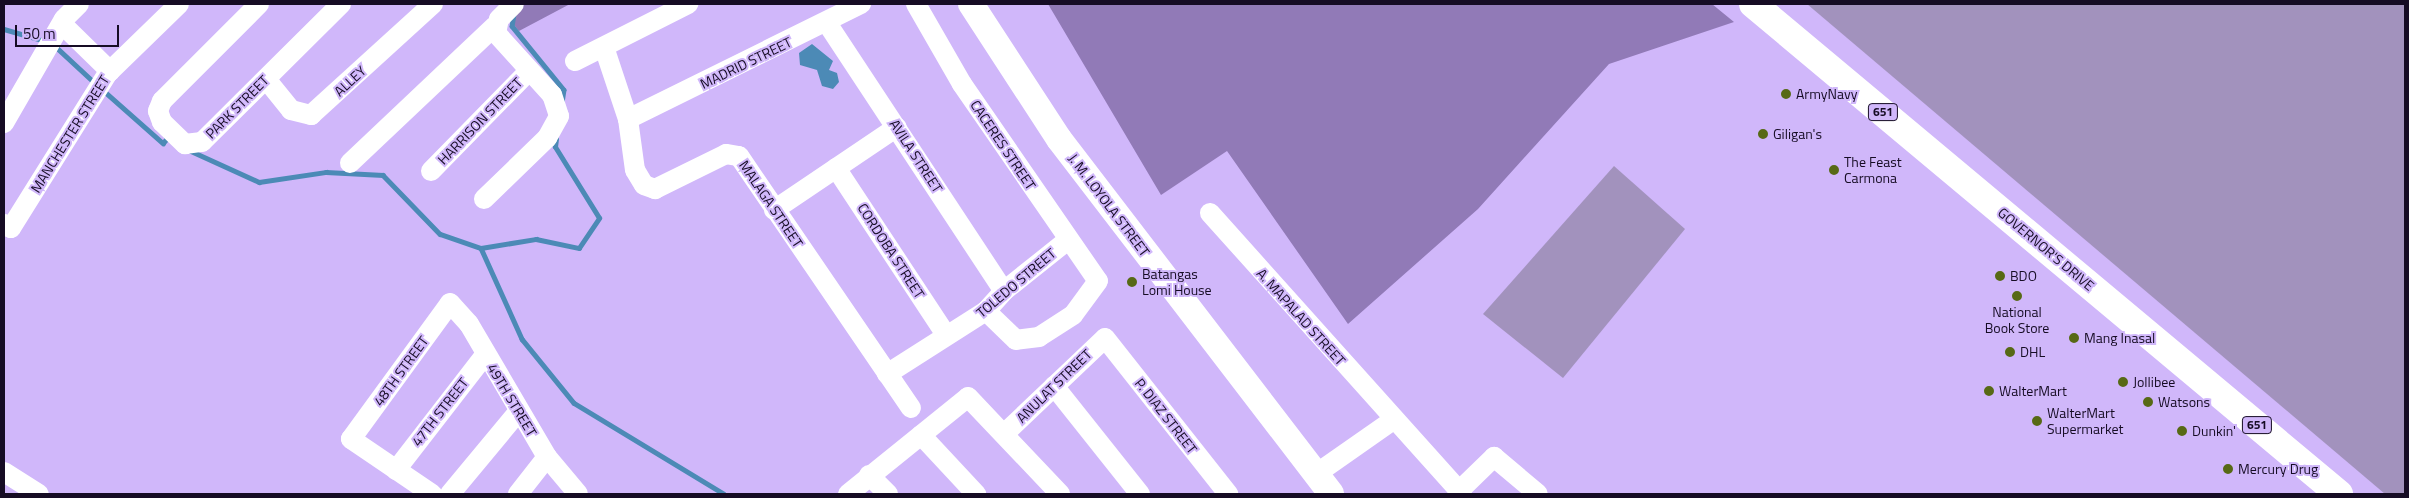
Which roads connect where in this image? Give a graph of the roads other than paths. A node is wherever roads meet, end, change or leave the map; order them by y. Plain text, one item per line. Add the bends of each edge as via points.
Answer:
1 (79, 4) edge
2 (179, 4) edge
3 (259, 4) edge
4 (341, 4) edge
5 (433, 4) edge
6 (514, 4) edge
7 (688, 4) edge
8 (861, 4) edge
9 (916, 4) edge
10 (970, 4) edge
11 (1754, 4) edge
12 (827, 23) junction
13 (63, 25) junction
14 (495, 26) junction
15 (604, 47) junction
16 (575, 61) dead end
17 (110, 70) junction
18 (529, 71) junction
19 (266, 79) junction
20 (628, 119) junction
21 (4, 123) edge
22 (897, 127) junction
23 (350, 163) dead end
24 (836, 168) junction
25 (431, 171) dead end
26 (484, 199) dead end
27 (774, 210) junction
28 (1210, 213) dead end
29 (7, 226) edge
30 (1068, 240) junction
31 (1004, 290) junction
32 (450, 303) joint
33 (986, 311) junction
34 (946, 335) junction
35 (1105, 338) joint
36 (485, 355) junction
37 (887, 374) junction
38 (1054, 386) junction
39 (911, 408) dead end
40 (519, 411) junction
41 (1393, 420) junction
42 (1004, 434) junction
43 (921, 435) junction
44 (547, 457) junction
45 (396, 470) junction
46 (4, 472) edge
47 (870, 475) junction
48 (1323, 484) edge
49 (1460, 493) edge
50 (39, 494) edge
51 (432, 494) edge
52 (450, 494) edge
53 (518, 494) edge
54 (578, 494) edge
55 (848, 494) edge
56 (888, 494) edge
57 (976, 494) edge
58 (1060, 494) edge
59 (1140, 494) edge
60 (1228, 494) edge
61 (1538, 494) edge
62 (2339, 494) edge

1 - 13 street
2 - 17 street, MANCHESTER STREET
3 - 19 street, PARK STREET via 178,83 158,111 162,122 193,146
4 - 19 street, PARK STREET
5 - 19 street, ALLEY via 311,115 292,110
6 - 14 street
7 - 15 street
8 - 12 street, MADRID STREET
9 - 30 street, CACERES STREET via 962,84
10 - 48 main road, J. M. LOYOLA STREET via 1059,139
11 - 62 highway, GOVERNOR'S DRIVE / 651
12 - 20 street, MADRID STREET
12 - 22 street, AVILA STREET
13 - 17 street
13 - 21 street
14 - 18 street via 500,40
14 - 23 street
15 - 16 street
15 - 20 street, MALAGA STREET
17 - 29 street, MANCHESTER STREET
18 - 25 street, HARRISON STREET
18 - 26 street via 558,105 556,128
20 - 27 street, MALAGA STREET via 635,170 644,185 655,189 734,152
22 - 24 street
22 - 31 street, AVILA STREET
24 - 27 street
24 - 34 street, CORDOBA STREET
27 - 37 street, MALAGA STREET
28 - 41 street, A. MAPALAD STREET
30 - 31 street, TOLEDO STREET
30 - 33 street, CACERES STREET via 1098,281 1073,315 1039,337 1016,340
31 - 33 street, TOLEDO STREET
32 - 36 street, 49TH STREET
32 - 45 street, 48TH STREET via 351,439
33 - 34 street, TOLEDO STREET
34 - 37 street, TOLEDO STREET
35 - 38 street, ANULAT STREET
35 - 60 street, P. DIAZ STREET
36 - 40 street, 49TH STREET
36 - 45 street, 47TH STREET
37 - 39 street, MALAGA STREET
38 - 42 street, ANULAT STREET
38 - 59 street
40 - 44 street, 49TH STREET
40 - 52 street
41 - 48 street
41 - 49 street, A. MAPALAD STREET
42 - 43 street via 968,397
42 - 58 street
43 - 47 street
43 - 57 street
44 - 53 street
44 - 54 street, 49TH STREET
45 - 51 street
46 - 50 street
47 - 55 street
47 - 56 street
49 - 61 street via 1494,457

